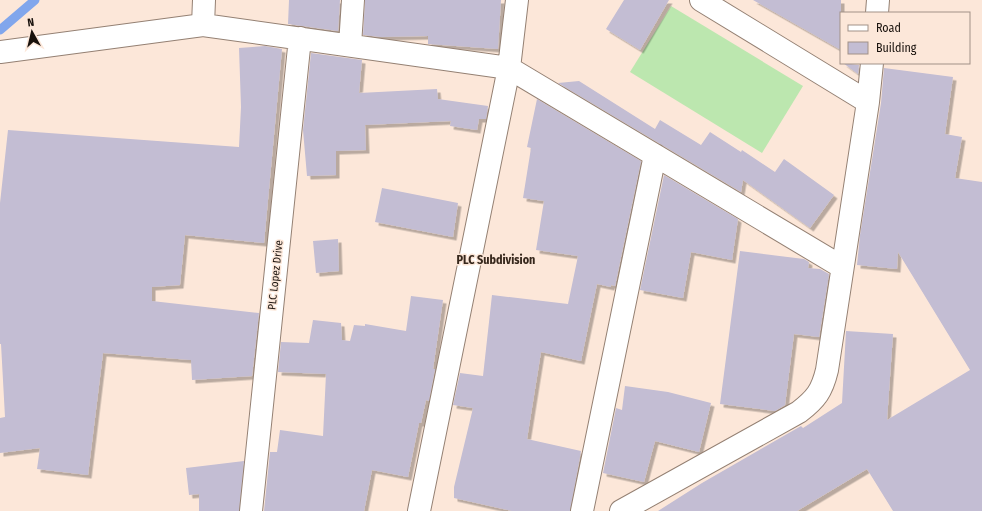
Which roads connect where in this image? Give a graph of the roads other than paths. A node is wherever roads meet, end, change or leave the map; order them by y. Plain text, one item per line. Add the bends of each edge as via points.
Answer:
1 (204, 0) edge
2 (353, 0) edge
3 (517, 0) edge
4 (701, 0) edge
5 (878, 0) edge
6 (877, 12) edge
7 (203, 25) junction
8 (300, 38) junction
9 (350, 45) junction
10 (0, 52) edge
11 (872, 64) edge
12 (509, 68) junction
13 (868, 102) junction
14 (655, 155) junction
15 (842, 267) junction
16 (251, 511) edge
17 (419, 511) edge
18 (582, 511) edge
19 (621, 511) edge

1 - 7 street
2 - 9 street
3 - 12 street
4 - 13 street
5 - 6 street
7 - 8 street
7 - 10 street
8 - 9 street
8 - 16 street, PLC Lopez Drive
9 - 12 street
11 - 13 street
12 - 14 street
12 - 17 street
13 - 15 street
14 - 15 street
14 - 18 street
15 - 19 street via 824,383 810,403 799,412

